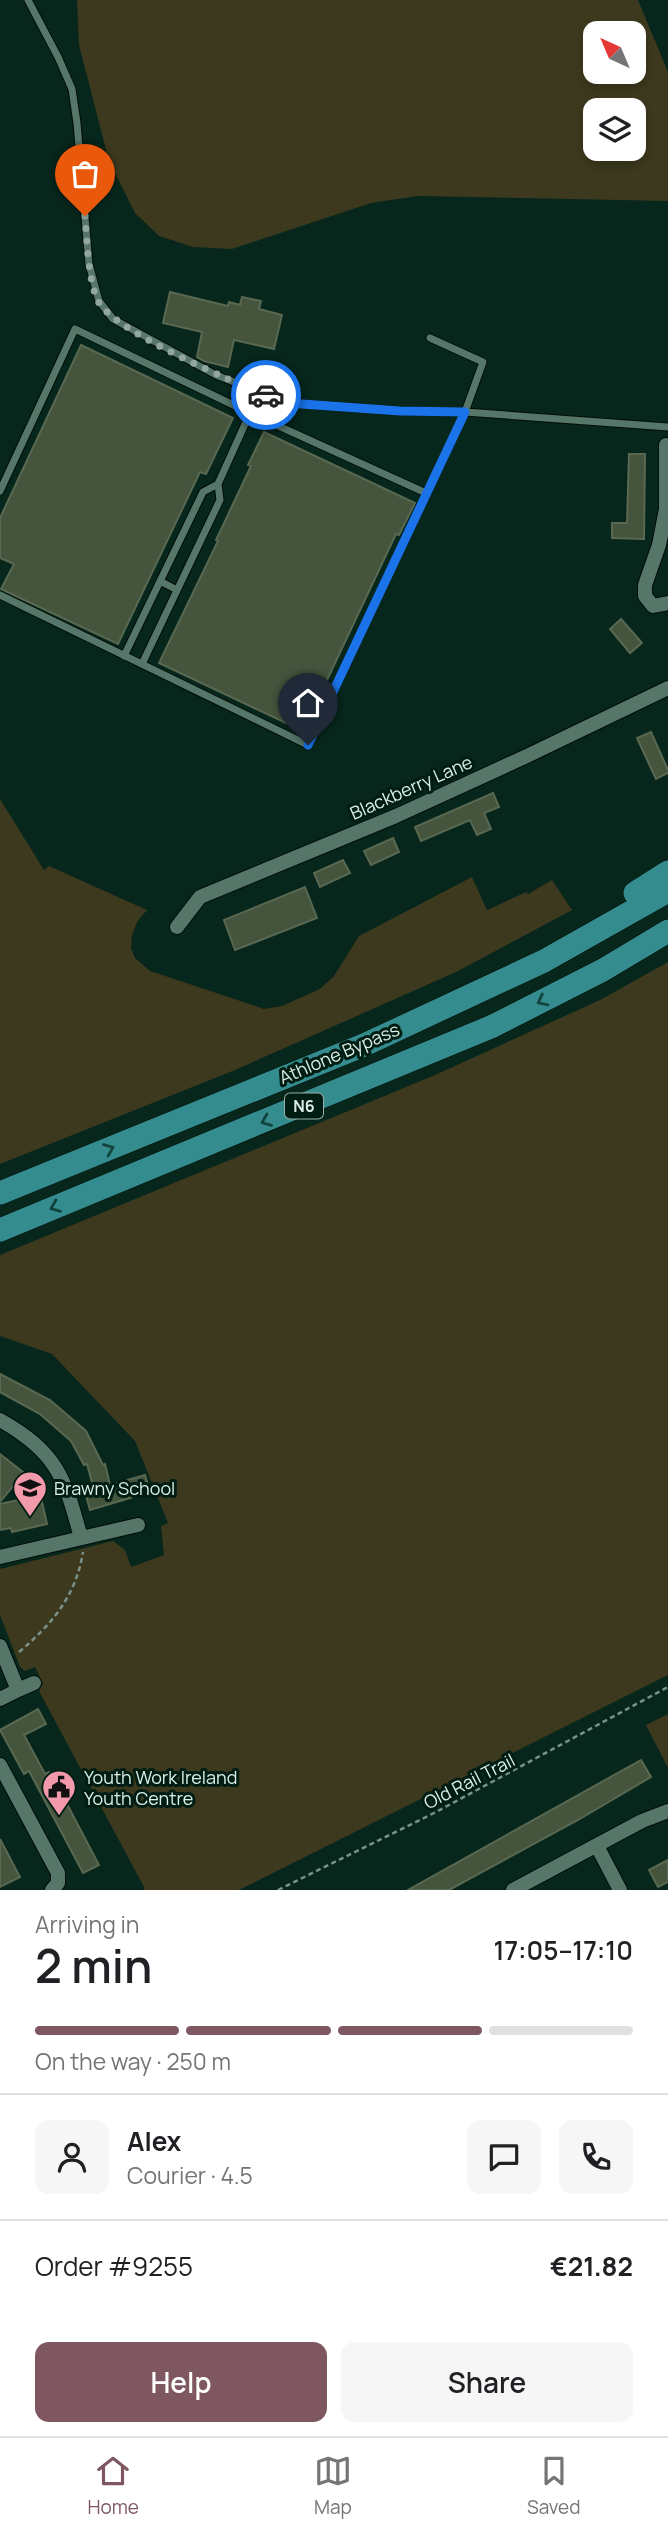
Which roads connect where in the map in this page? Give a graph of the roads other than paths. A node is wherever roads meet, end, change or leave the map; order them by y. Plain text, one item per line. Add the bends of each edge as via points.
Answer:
1 (28, 0) edge
2 (430, 338) dead end
3 (465, 412) junction
4 (250, 413) junction
5 (668, 427) edge
6 (666, 445) edge
7 (218, 484) junction
8 (0, 491) edge
9 (426, 493) junction
10 (667, 509) edge
11 (160, 581) junction
12 (177, 590) junction
13 (0, 596) edge
14 (668, 603) edge
15 (124, 656) junction
16 (142, 664) junction
17 (668, 688) edge
18 (668, 872) edge
19 (668, 891) edge
20 (177, 927) dead end
21 (668, 931) edge
22 (668, 942) edge
23 (603, 970) junction
24 (364, 1045) junction
25 (0, 1193) edge
26 (0, 1230) edge
27 (0, 1420) edge
28 (138, 1525) dead end
29 (81, 1538) junction
30 (0, 1557) edge
31 (0, 1646) edge
32 (34, 1683) dead end
33 (18, 1690) junction
34 (0, 1699) edge
35 (0, 1765) edge
36 (668, 1811) edge
37 (597, 1846) junction
38 (52, 1890) edge
39 (513, 1890) edge
40 (620, 1890) edge

1 - 3 lane via 72,89 89,264 99,301 113,319 216,375 288,403
2 - 3 lane via 483,362
3 - 5 lane
3 - 9 lane
4 - 7 lane
4 - 8 lane via 75,329
4 - 9 lane
6 - 10 street
7 - 11 lane via 203,492
7 - 12 lane via 220,500
9 - 16 lane via 308,745
10 - 14 street via 645,591 653,606
11 - 12 lane
11 - 15 lane
12 - 16 lane
13 - 15 lane
15 - 16 lane
17 - 20 street, Blackberry Lane via 421,804 200,897
18 - 24 highway, N6 via 585,925
19 - 24 highway, Athlone Bypass / N6 via 544,961
21 - 23 highway, Athlone Bypass / N6
22 - 23 highway, N6
23 -> 26 highway, Athlone Bypass / N6 via 493,1026
25 -> 24 highway, Athlone Bypass / N6
27 - 29 street via 29,1437 59,1470
28 - 29 street
29 - 30 street
31 - 33 street
32 - 33 street
33 - 34 street
35 - 38 street via 58,1873
36 - 37 street
37 - 39 street
37 - 40 street

